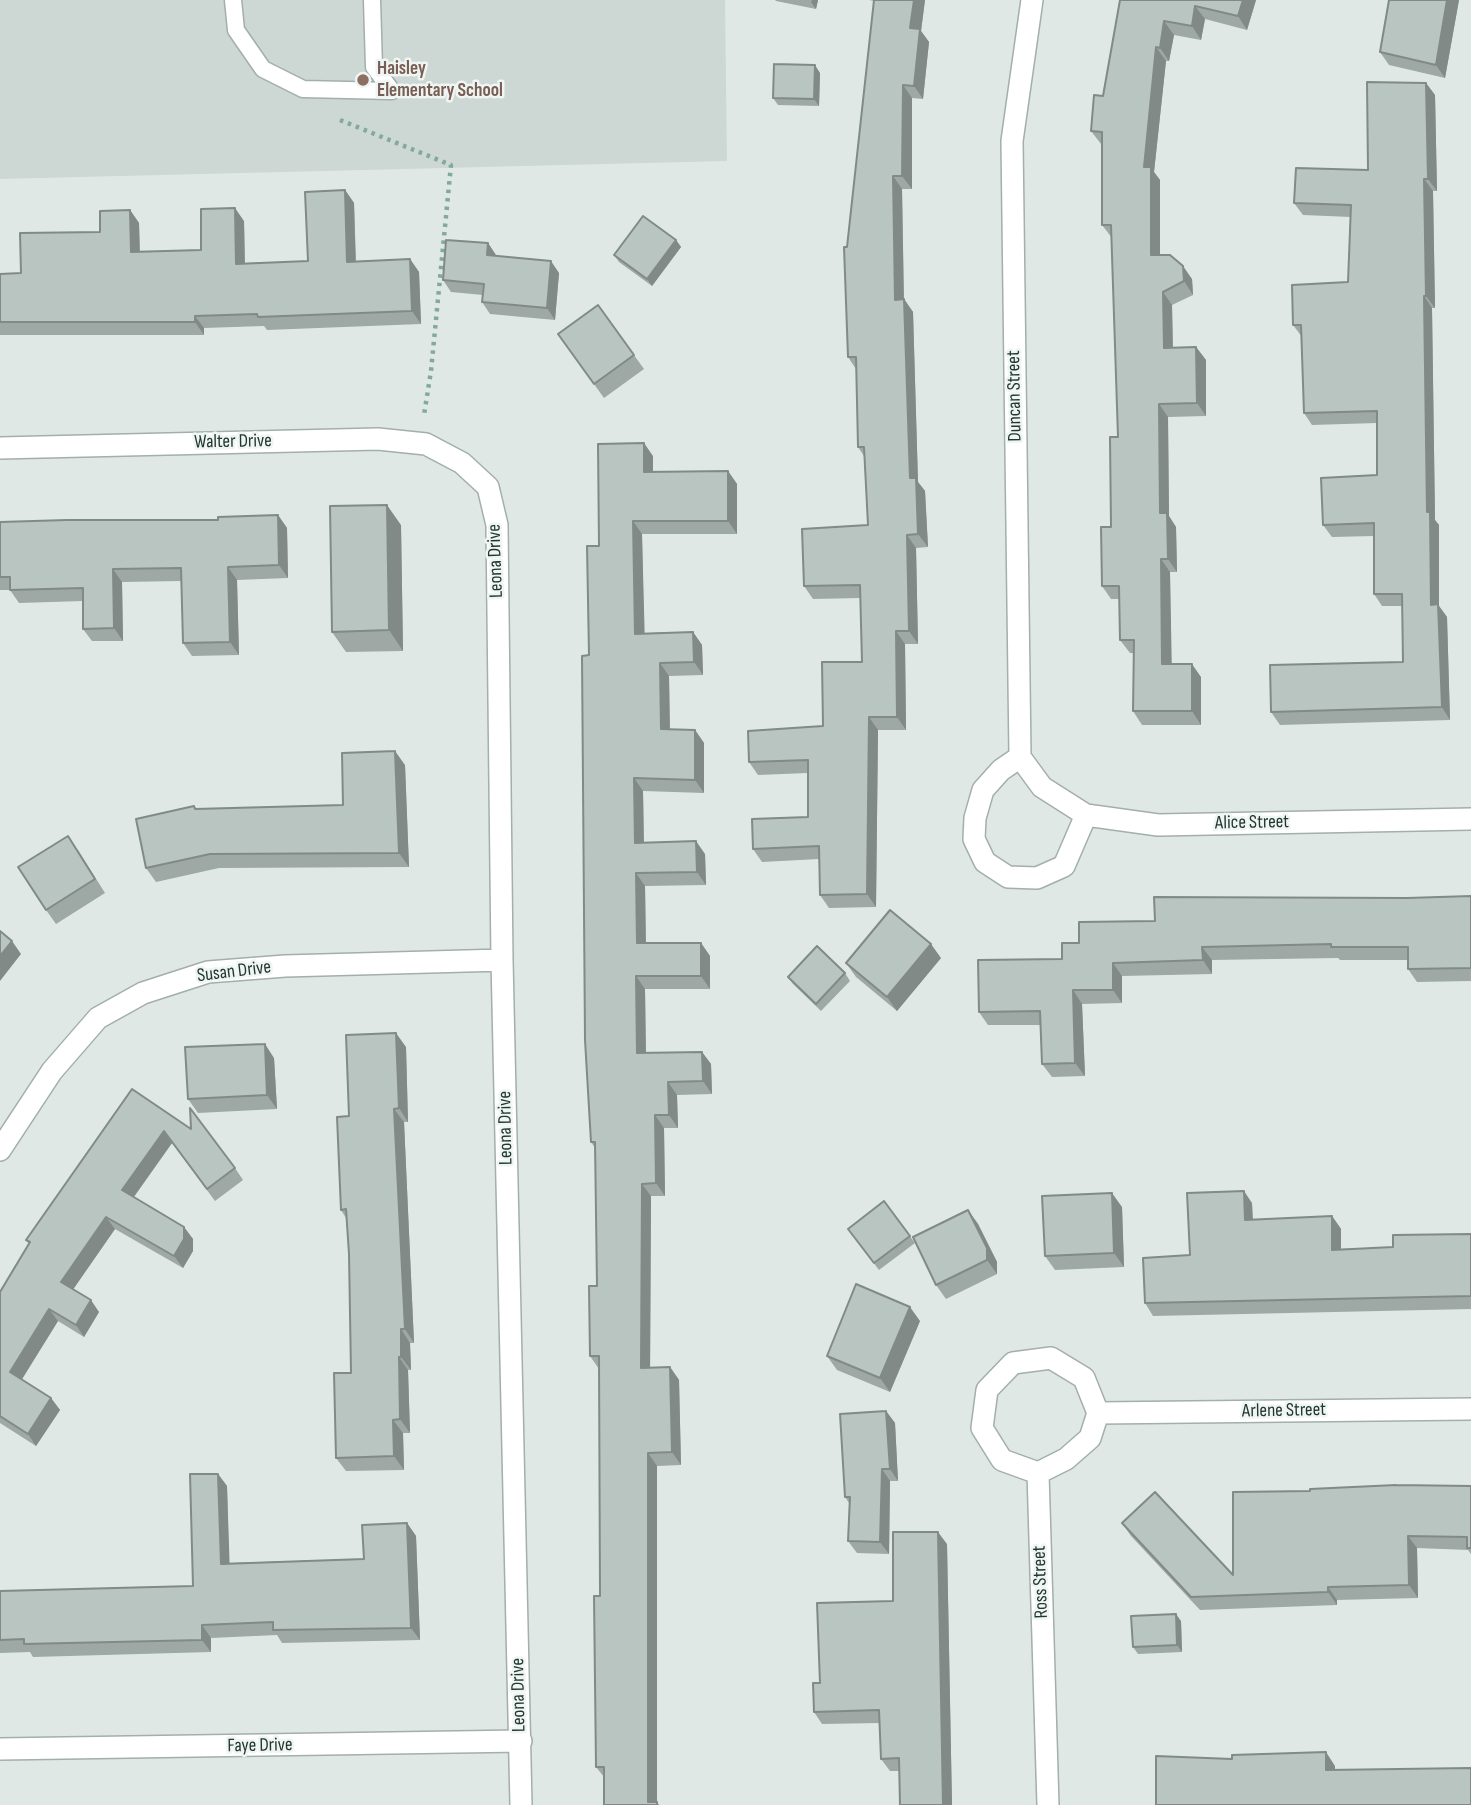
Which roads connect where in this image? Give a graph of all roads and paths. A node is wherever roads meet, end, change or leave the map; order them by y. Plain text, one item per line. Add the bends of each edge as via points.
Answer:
1 (233, 0) edge
2 (372, 0) edge
3 (1032, 0) edge
4 (340, 121) dead end
5 (419, 444) junction
6 (0, 448) edge
7 (462, 463) joint
8 (1020, 757) junction
9 (1086, 815) junction
10 (1471, 818) edge
11 (502, 960) junction
12 (0, 1150) edge
13 (1471, 1409) edge
14 (1098, 1413) junction
15 (1038, 1473) junction
16 (521, 1741) junction
17 (0, 1749) edge
18 (522, 1805) edge
19 (1048, 1805) edge

1 - 2 lane via 236,30 263,69 303,89 392,92 374,67
3 - 8 street, Duncan Street via 1012,141
4 - 5 path via 451,165 431,371
5 - 6 street, Walter Drive via 378,439
5 - 7 street, Walter Drive
7 - 11 street, Leona Drive via 488,487 497,525
8 - 9 street, Alice Street via 1042,787
8 - 9 street via 983,790 974,839 985,862 1008,877 1037,878 1064,866
9 - 10 street, Alice Street via 1158,825
11 - 12 street, Susan Drive via 208,972 143,992 98,1018 52,1071
11 - 16 street, Leona Drive
13 - 14 street, Arlene Street
14 - 15 street via 1090,1438 1066,1459
14 - 15 street via 1084,1378 1051,1358 1013,1363 987,1390 982,1428 1002,1460
15 - 19 street, Ross Street
16 - 17 street, Faye Drive
16 - 18 street, Leona Drive

